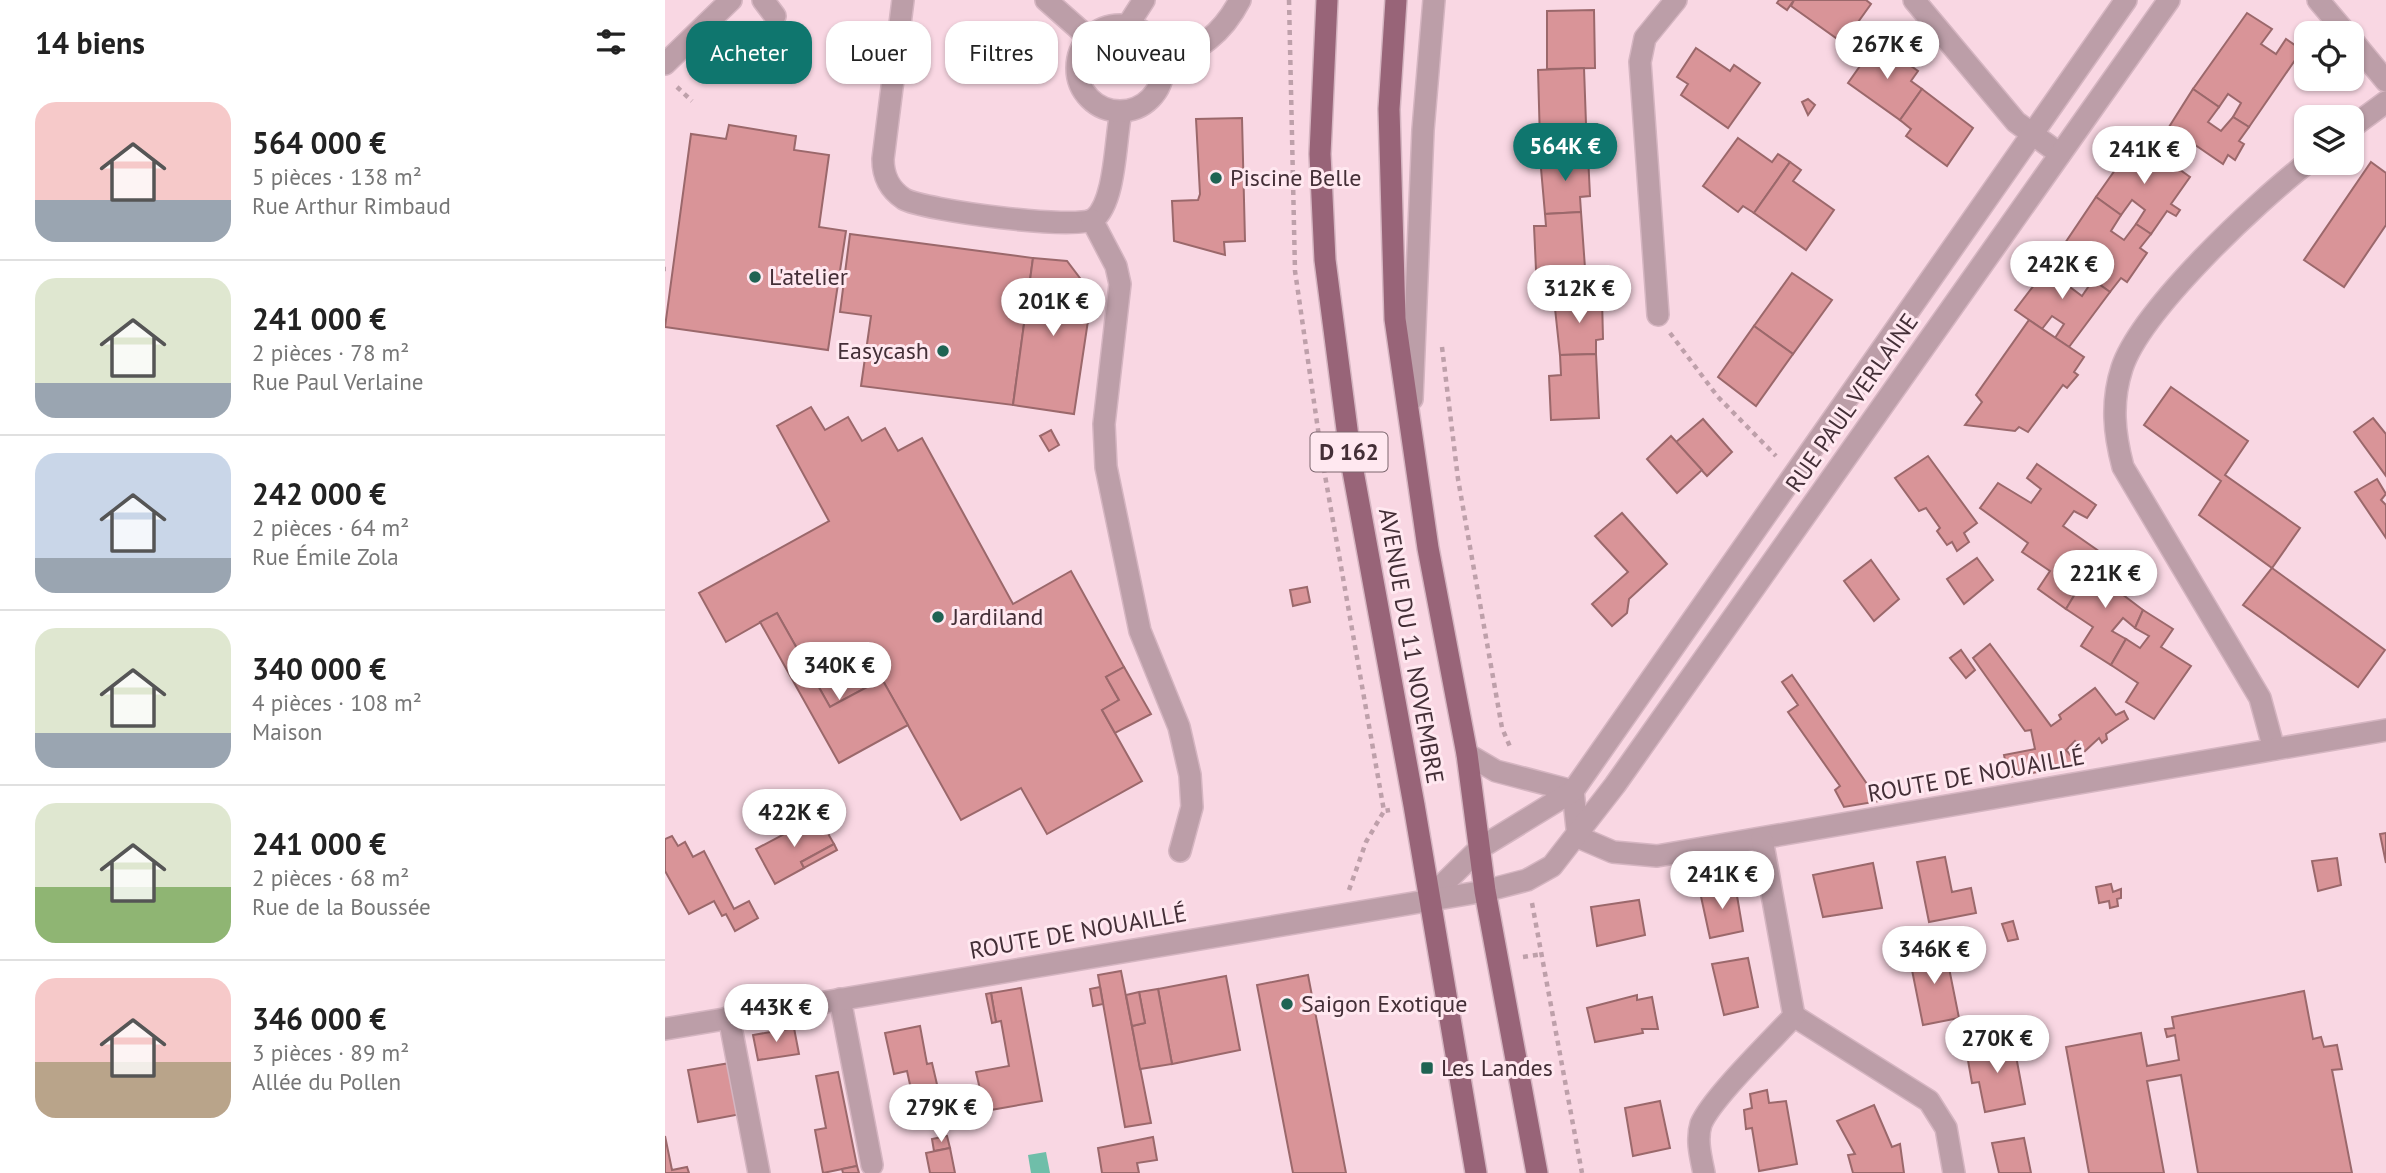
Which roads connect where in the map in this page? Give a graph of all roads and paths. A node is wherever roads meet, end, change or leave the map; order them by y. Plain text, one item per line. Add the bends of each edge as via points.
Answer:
1 (731, 0) edge
2 (903, 0) edge
3 (1046, 0) edge
4 (1144, 0) edge
5 (1240, 0) edge
6 (1319, 0) edge
7 (1327, 0) edge
8 (1396, 0) edge
9 (1434, 0) edge
10 (1677, 0) edge
11 (1914, 0) edge
12 (2126, 0) edge
13 (2168, 0) edge
14 (2318, 0) edge
15 (1131, 21) edge
16 (2336, 21) edge
17 (1072, 23) edge
18 (1210, 38) edge
19 (2364, 54) edge
20 (1323, 55) junction
21 (665, 64) edge
22 (2386, 81) edge
23 (1082, 84) edge
24 (1158, 84) edge
25 (677, 87) dead end
26 (692, 101) dead end
27 (2386, 102) edge
28 (1121, 112) junction
29 (2364, 118) edge
30 (2031, 134) junction
31 (2060, 154) junction
32 (2294, 174) edge
33 (1092, 220) junction
34 (1658, 315) joint
35 (1442, 339) dead end
36 (1410, 436) junction
37 (1795, 474) junction
38 (2386, 730) edge
39 (2274, 748) junction
40 (1467, 754) junction
41 (1513, 776) junction
42 (1573, 791) junction
43 (1384, 811) dead end
44 (1578, 837) junction
45 (1762, 839) junction
46 (1480, 848) junction
47 (1180, 851) dead end
48 (1529, 888) junction
49 (1485, 891) junction
50 (1346, 894) dead end
51 (1429, 898) junction
52 (840, 999) junction
53 (1794, 1016) junction
54 (729, 1017) junction
55 (665, 1029) edge
56 (872, 1164) dead end
57 (759, 1173) edge
58 (1476, 1173) edge
59 (1537, 1173) edge
60 (1582, 1173) edge
61 (1705, 1173) edge
62 (1954, 1173) edge

1 - 21 street
2 - 33 street via 883,159 891,188 909,201 939,208 1030,220 1082,224
3 - 17 street
4 - 15 street
5 - 18 street via 1225,25
6 - 20 street
7 - 20 main road, AVENUE DU 11 NOVEMBRE / D 162
8 - 36 main road, AVENUE DU 11 NOVEMBRE / D 162 via 1389,109 1395,319
9 - 36 street via 1423,130
10 - 34 street via 1645,38 1640,62
11 - 30 street via 2010,116
12 - 30 street, RUE PAUL VERLAINE
13 - 31 street, RUE PAUL VERLAINE
14 - 16 street
19 - 22 street
20 - 51 main road, AVENUE DU 11 NOVEMBRE / D 162 via 1320,154 1325,260 1347,434
23 - 28 street via 1084,92 1107,110
24 - 28 street via 1145,103
25 - 26 path
27 - 29 street
28 - 33 street via 1106,199
30 - 31 street
30 - 37 street, RUE PAUL VERLAINE
31 - 44 street, RUE PAUL VERLAINE
32 - 39 street via 2231,230 2164,303 2127,357 2115,396 2114,435 2123,467 2259,698
33 - 47 street via 1116,266 1120,284 1104,424 1106,467 1140,631 1179,727 1190,775 1192,807
34 - 37 path via 1718,397
35 - 41 path via 1458,479 1502,728 1515,760
36 - 40 main road, AVENUE DU 11 NOVEMBRE / D 162
37 - 42 street, RUE PAUL VERLAINE
38 - 39 street, ROUTE DE NOUAILLÉ
39 - 45 street, ROUTE DE NOUAILLÉ
40 - 41 street
40 - 46 main road, AVENUE DU 11 NOVEMBRE / D 162
41 - 42 street
42 - 44 street
42 - 46 street, RUE PAUL VERLAINE
43 - 50 path
44 - 45 street, ROUTE DE NOUAILLÉ via 1613,852 1637,856
44 - 48 street, RUE PAUL VERLAINE
45 - 53 street
46 - 49 main road, AVENUE DU 11 NOVEMBRE / D 162
46 - 51 street
48 - 49 street, RUE PAUL VERLAINE
48 - 60 path
49 - 51 street, RUE PAUL VERLAINE
49 - 59 main road, AVENUE DU 11 NOVEMBRE / D 162
51 - 52 street, ROUTE DE NOUAILLÉ
51 - 58 main road, AVENUE DU 11 NOVEMBRE / D 162
52 - 54 street, ROUTE DE NOUAILLÉ
52 - 56 street
53 - 61 street via 1701,1124 1699,1143
53 - 62 street via 1929,1101 1946,1128
54 - 55 street, ROUTE DE NOUAILLÉ
54 - 57 street

